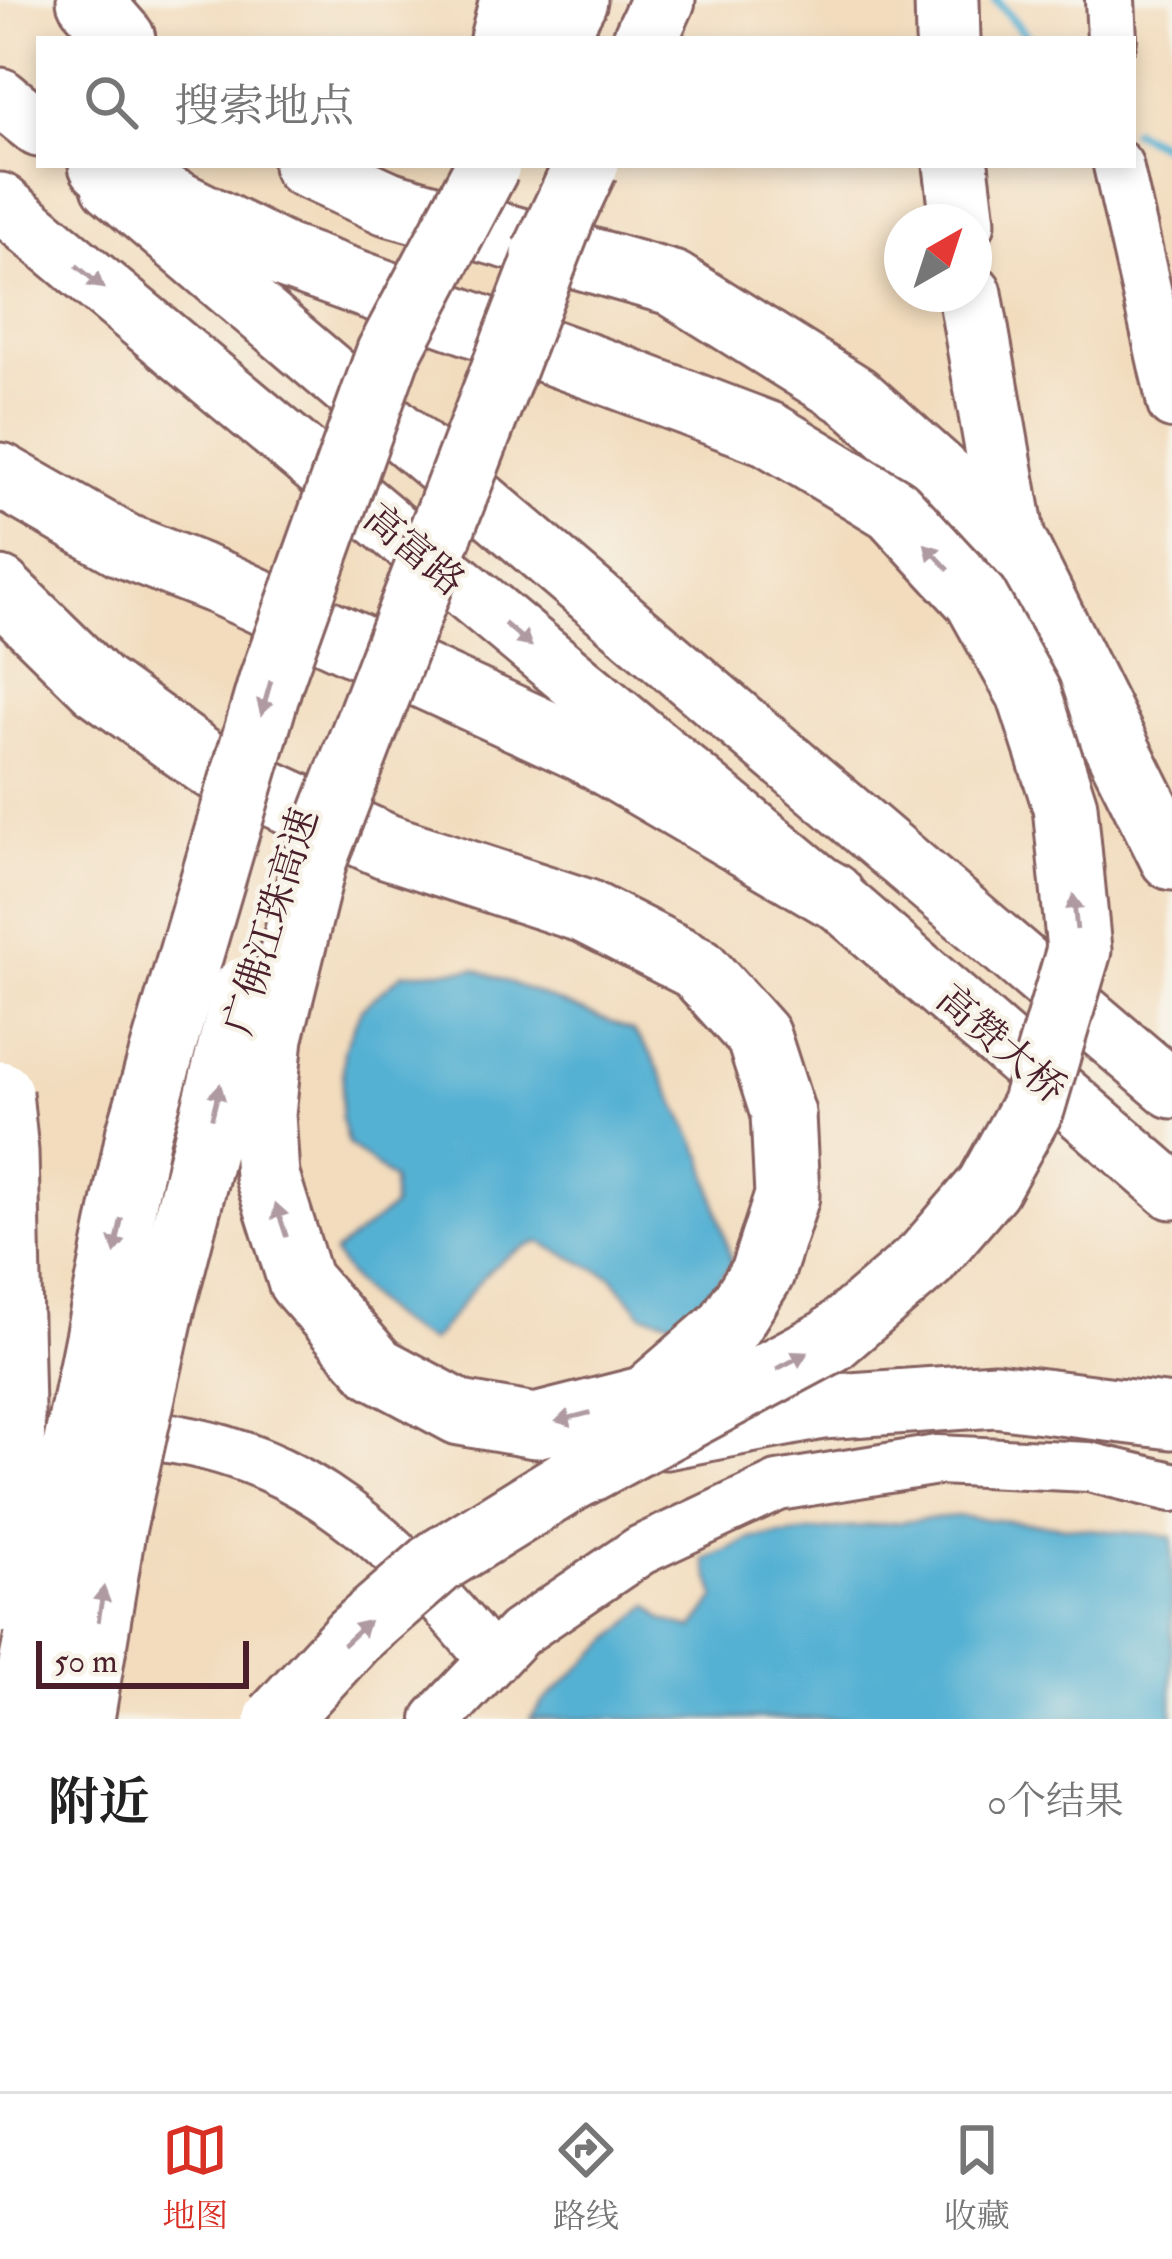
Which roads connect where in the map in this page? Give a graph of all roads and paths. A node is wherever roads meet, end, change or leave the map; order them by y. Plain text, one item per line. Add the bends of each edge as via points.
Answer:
1 (89, 0) edge
2 (512, 0) edge
3 (574, 0) edge
4 (663, 0) edge
5 (947, 0) edge
6 (1110, 0) edge
7 (120, 36) edge
8 (503, 36) edge
9 (556, 36) edge
10 (646, 36) edge
11 (948, 36) edge
12 (1112, 36) edge
13 (0, 97) edge
14 (36, 126) edge
15 (88, 168) edge
16 (107, 168) edge
17 (311, 168) edge
18 (454, 168) edge
19 (486, 168) edge
20 (956, 168) edge
21 (1119, 168) edge
22 (574, 191) edge
23 (0, 202) edge
24 (961, 204) edge
25 (973, 312) edge
26 (388, 354) junction
27 (1172, 404) edge
28 (0, 476) edge
29 (1013, 539) junction
30 (0, 589) edge
31 (890, 846) joint
32 (1172, 858) edge
33 (832, 896) junction
34 (1172, 1088) edge
35 (0, 1093) edge
36 (1172, 1190) edge
37 (1172, 1417) edge
38 (0, 1439) edge
39 (640, 1442) junction
40 (1172, 1487) edge
41 (0, 1600) edge
42 (491, 1659) junction
43 (20, 1719) edge
44 (82, 1719) edge
45 (277, 1719) edge
46 (437, 1719) edge

1 - 7 highway
2 - 8 highway
3 - 9 highway
4 - 10 highway
5 - 11 highway
6 - 12 main road
13 - 14 highway
15 - 31 highway, 高富路
39 -> 16 highway, bridge via 830,1341 926,1259 988,1186 1033,1106 1079,950 1064,806 1029,694 976,598 893,508 770,434 284,256
17 - 29 highway via 388,202 672,283 854,397
18 - 26 highway, bridge
19 - 26 highway, 广佛江珠高速, bridge
20 - 24 highway
21 - 27 main road
30 -> 22 highway, bridge via 98,685 211,766 386,846 585,911 698,968 758,1036 782,1114 788,1196 762,1273 728,1328 646,1399 535,1426 460,1413 376,1368 300,1281 267,1176 263,1114 272,1037 315,859
44 -> 22 highway, 广佛江珠高速, bridge via 133,1439 246,983 374,602
23 -> 33 highway, 高富路
25 - 29 highway
26 -> 43 highway, 广佛江珠高速, bridge via 272,681 139,1135
28 - 33 highway via 123,545 584,750
29 - 32 highway
31 - 34 highway, 高赞大桥
33 - 36 highway, 高赞大桥
35 - 41 highway, bridge via 14,1452
37 - 39 highway, bridge via 995,1395 822,1407
38 - 42 main road via 152,1433 290,1475 355,1516 401,1558
45 -> 39 highway, bridge via 353,1636 439,1561
40 - 42 main road via 1089,1467 937,1460 778,1486 640,1550
42 - 46 main road

